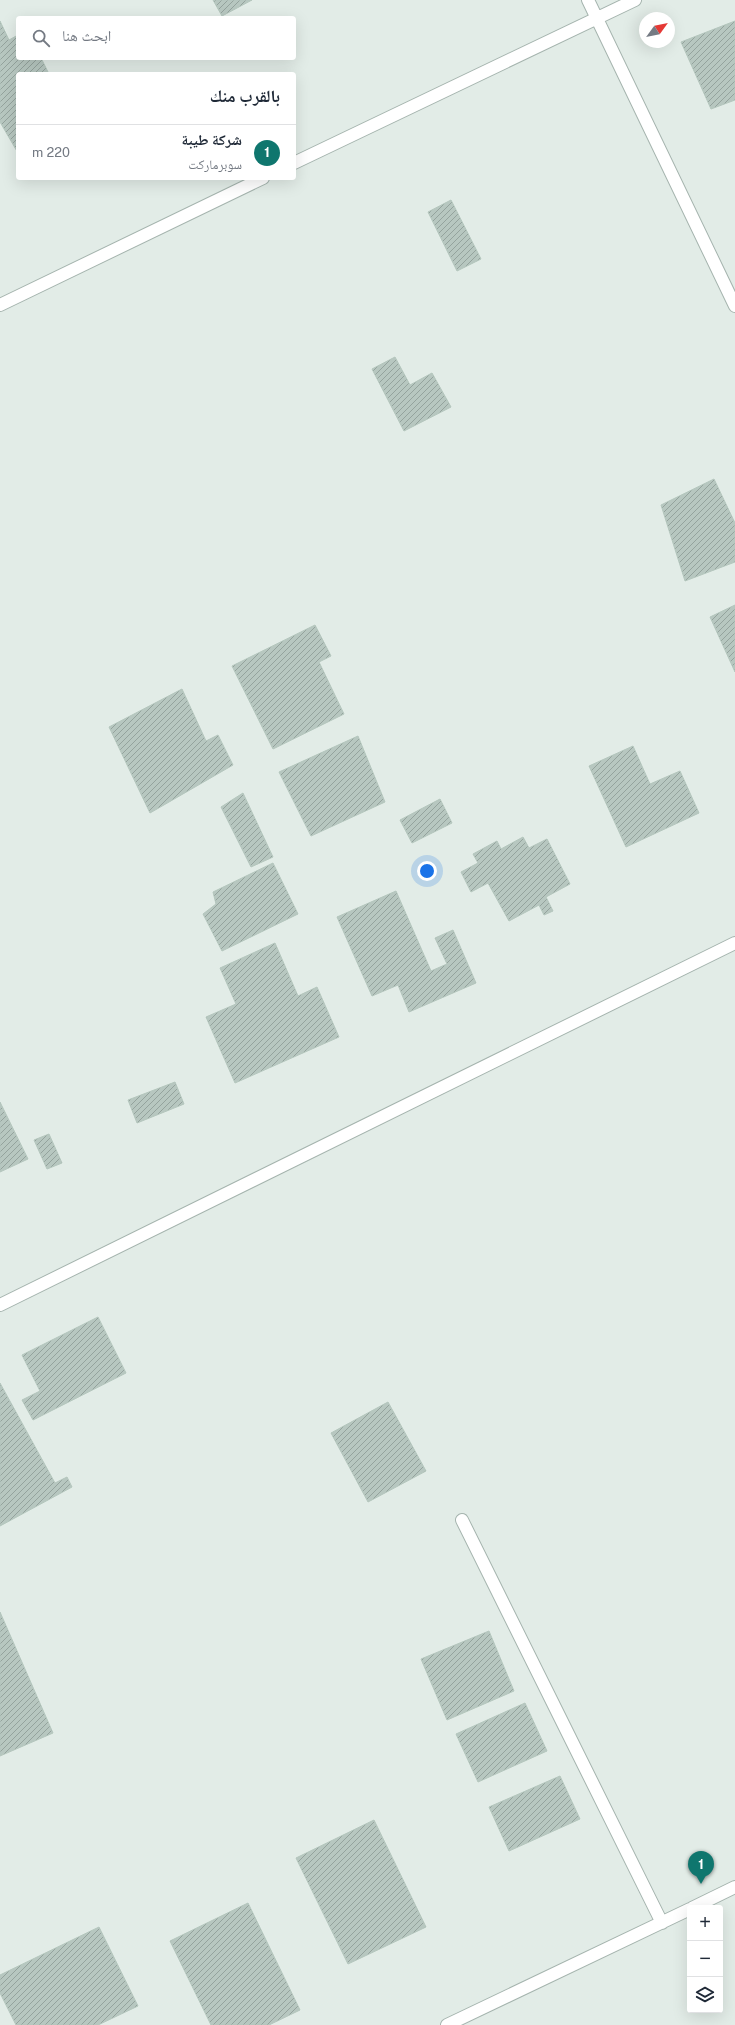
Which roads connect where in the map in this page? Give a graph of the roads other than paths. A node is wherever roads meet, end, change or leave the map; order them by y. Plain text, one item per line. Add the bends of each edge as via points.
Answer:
1 (588, 0) edge
2 (635, 0) edge
3 (596, 18) junction
4 (296, 162) edge
5 (260, 180) edge
6 (0, 305) edge
7 (735, 306) edge
8 (735, 943) edge
9 (0, 1305) edge
10 (462, 1520) dead end
11 (735, 1887) edge
12 (697, 1905) edge
13 (687, 1910) edge
14 (662, 1922) junction
15 (447, 2025) edge

1 - 3 street
2 - 3 street
3 - 4 street
3 - 7 street
5 - 6 street
8 - 9 street
10 - 14 street
11 - 12 street
13 - 14 street
14 - 15 street

